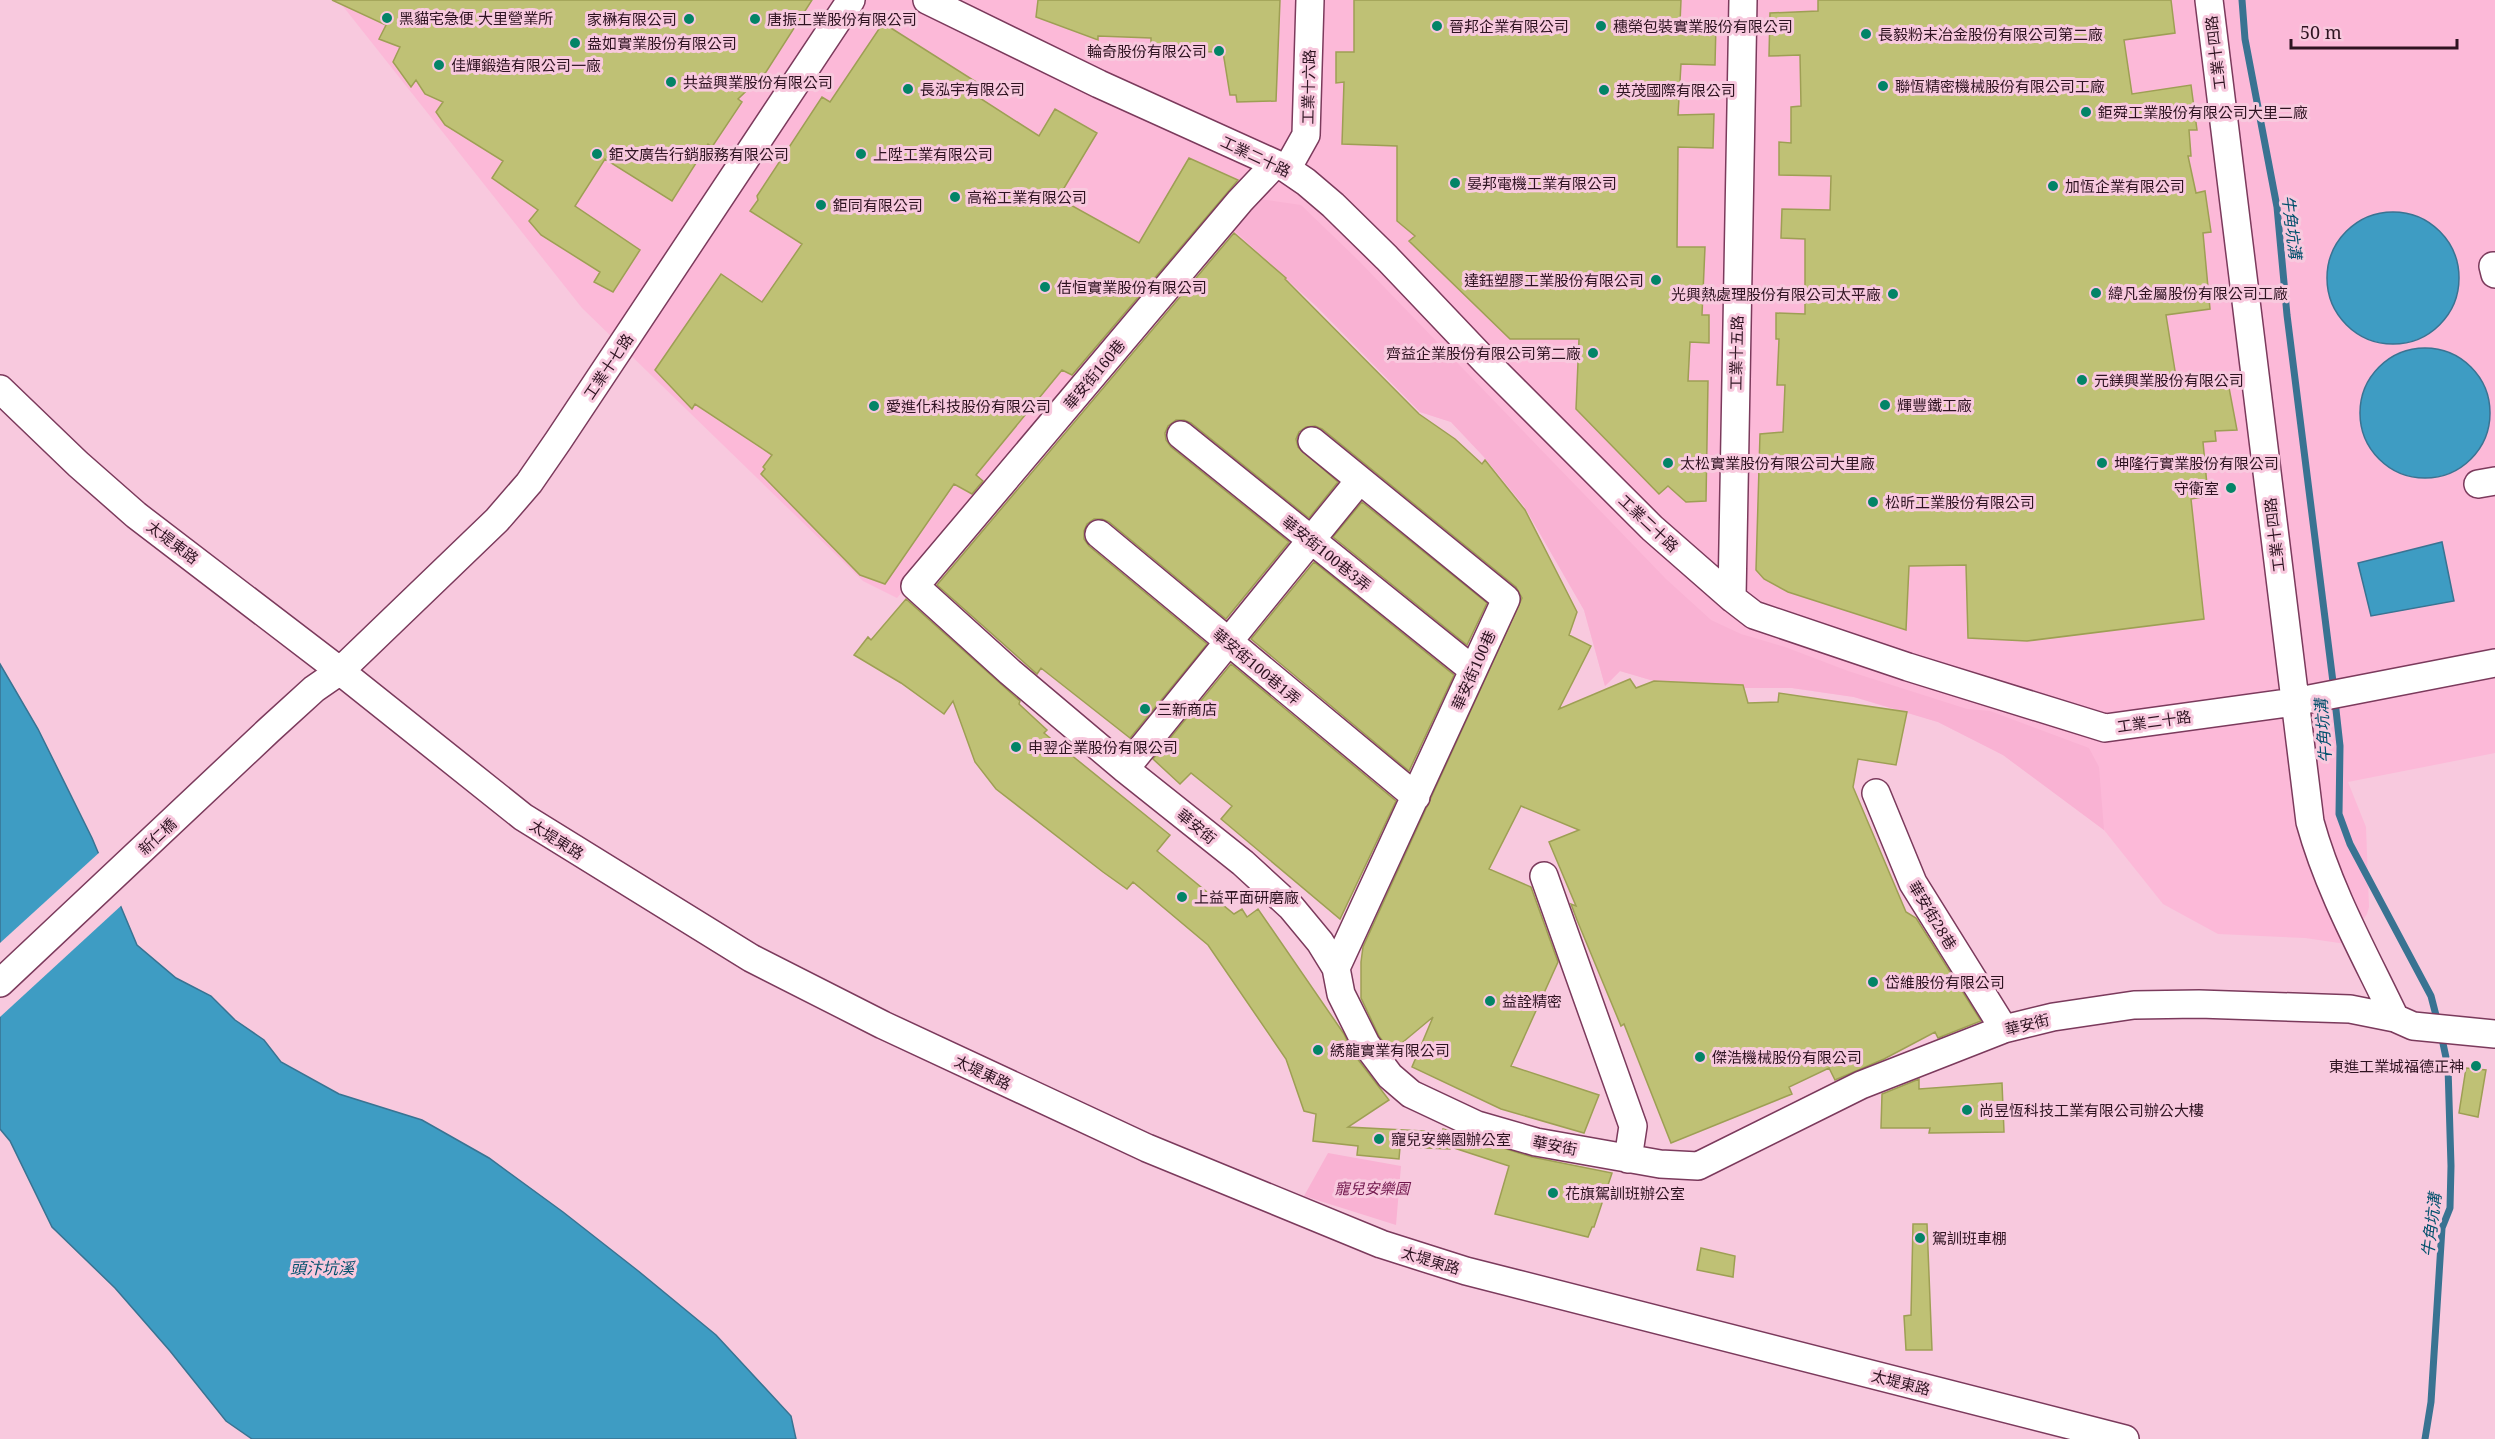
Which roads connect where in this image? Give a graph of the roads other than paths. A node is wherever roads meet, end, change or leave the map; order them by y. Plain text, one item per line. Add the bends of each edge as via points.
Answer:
1 (851, 0) edge
2 (927, 0) edge
3 (1310, 0) edge
4 (1743, 0) edge
5 (2209, 0) edge
6 (1281, 167) junction
7 (2495, 266) edge
8 (2495, 274) edge
9 (0, 389) edge
10 (1181, 435) dead end
11 (1312, 441) dead end
12 (1359, 481) junction
13 (1099, 534) dead end
14 (1310, 539) junction
15 (915, 585) joint
16 (1732, 598) junction
17 (1227, 641) junction
18 (2495, 663) edge
19 (340, 670) junction
20 (1473, 670) junction
21 (314, 689) joint
22 (2300, 701) junction
23 (1125, 769) junction
24 (1876, 793) dead end
25 (1416, 797) junction
26 (1544, 876) dead end
27 (1336, 968) junction
28 (0, 983) edge
29 (2404, 1022) junction
30 (2004, 1029) junction
31 (2495, 1034) edge
32 (1628, 1159) junction
33 (2126, 1439) edge

1 - 19 street, 工業十七路 via 529,483 457,560
2 - 6 street, 工業二十路
3 - 6 street, 工業十六路 via 1306,135
4 - 16 street, 工業十五路
5 - 22 street, 工業十四路
6 - 15 street, 華安街160巷 via 1240,201
6 - 16 street, 工業二十路 via 1333,205 1652,528
7 - 8 street
9 - 19 street, 太堤東路 via 136,515
10 - 14 street, 華安街100巷3弄
11 - 12 street, 華安街100巷
12 - 14 street
12 - 20 street, 華安街100巷 via 1506,599
13 - 17 street, 華安街100巷1弄
14 - 17 street
14 - 20 street, 華安街100巷3弄
15 - 23 street, 華安街
16 - 22 street, 工業二十路 via 1754,615 2105,728
17 - 23 street
17 - 25 street, 華安街100巷1弄
18 - 22 street, 工業二十路
19 - 21 street, 工業十七路
19 - 33 street, 太堤東路 via 523,818 751,958 883,1025 1147,1148 1380,1244 1466,1271
20 - 25 street, 華安街100巷
21 - 28 street, 新仁橋
22 - 29 street, 工業十四路 via 2310,822 2320,857 2332,888
23 - 27 street, 華安街 via 1243,863 1291,907
24 - 30 street, 華安街28巷 via 1913,883
25 - 27 street, 華安街100巷
26 - 32 street via 1633,1126
27 - 32 street, 華安街 via 1341,994 1366,1044 1390,1076 1411,1094 1478,1125 1536,1142
29 - 30 street, 華安街 via 2350,1009 2134,1005
29 - 31 street, 華安街
30 - 32 street, 華安街 via 1861,1085 1698,1166

